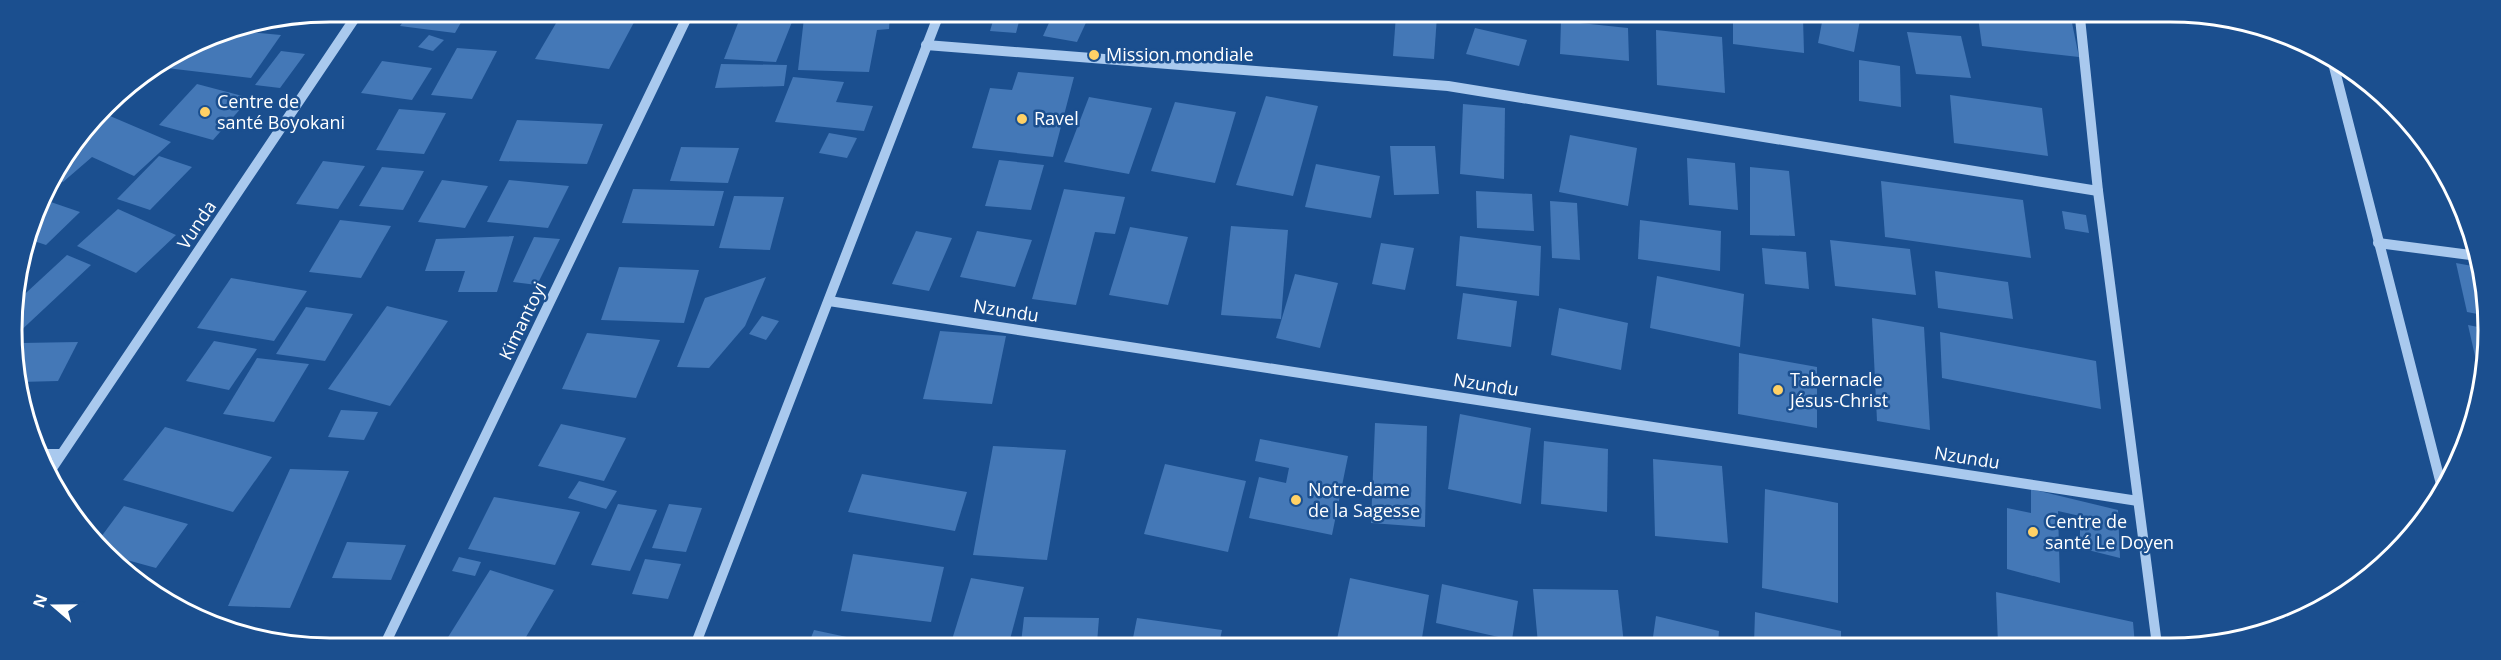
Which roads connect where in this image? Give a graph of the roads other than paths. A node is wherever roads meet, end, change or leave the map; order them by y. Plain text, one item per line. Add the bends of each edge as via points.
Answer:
1 (352, 22) edge
2 (684, 22) edge
3 (936, 22) edge
4 (2080, 22) edge
5 (926, 45) junction
6 (2335, 70) edge
7 (2098, 192) junction
8 (2378, 243) junction
9 (2469, 255) edge
10 (829, 301) junction
11 (49, 454) edge
12 (60, 454) junction
13 (54, 465) edge
14 (2440, 478) edge
15 (2138, 501) junction
16 (388, 638) edge
17 (698, 638) edge
18 (2156, 638) edge

1 - 12 street, Vunda
2 - 16 street, Kimantoyi
3 - 5 street
4 - 7 street
5 - 7 street via 1448,86
5 - 10 street
6 - 8 street
7 - 15 street
8 - 9 street
8 - 14 street
10 - 15 street, Nzundu
10 - 17 street
11 - 12 street
12 - 13 street, Vunda
15 - 18 street

